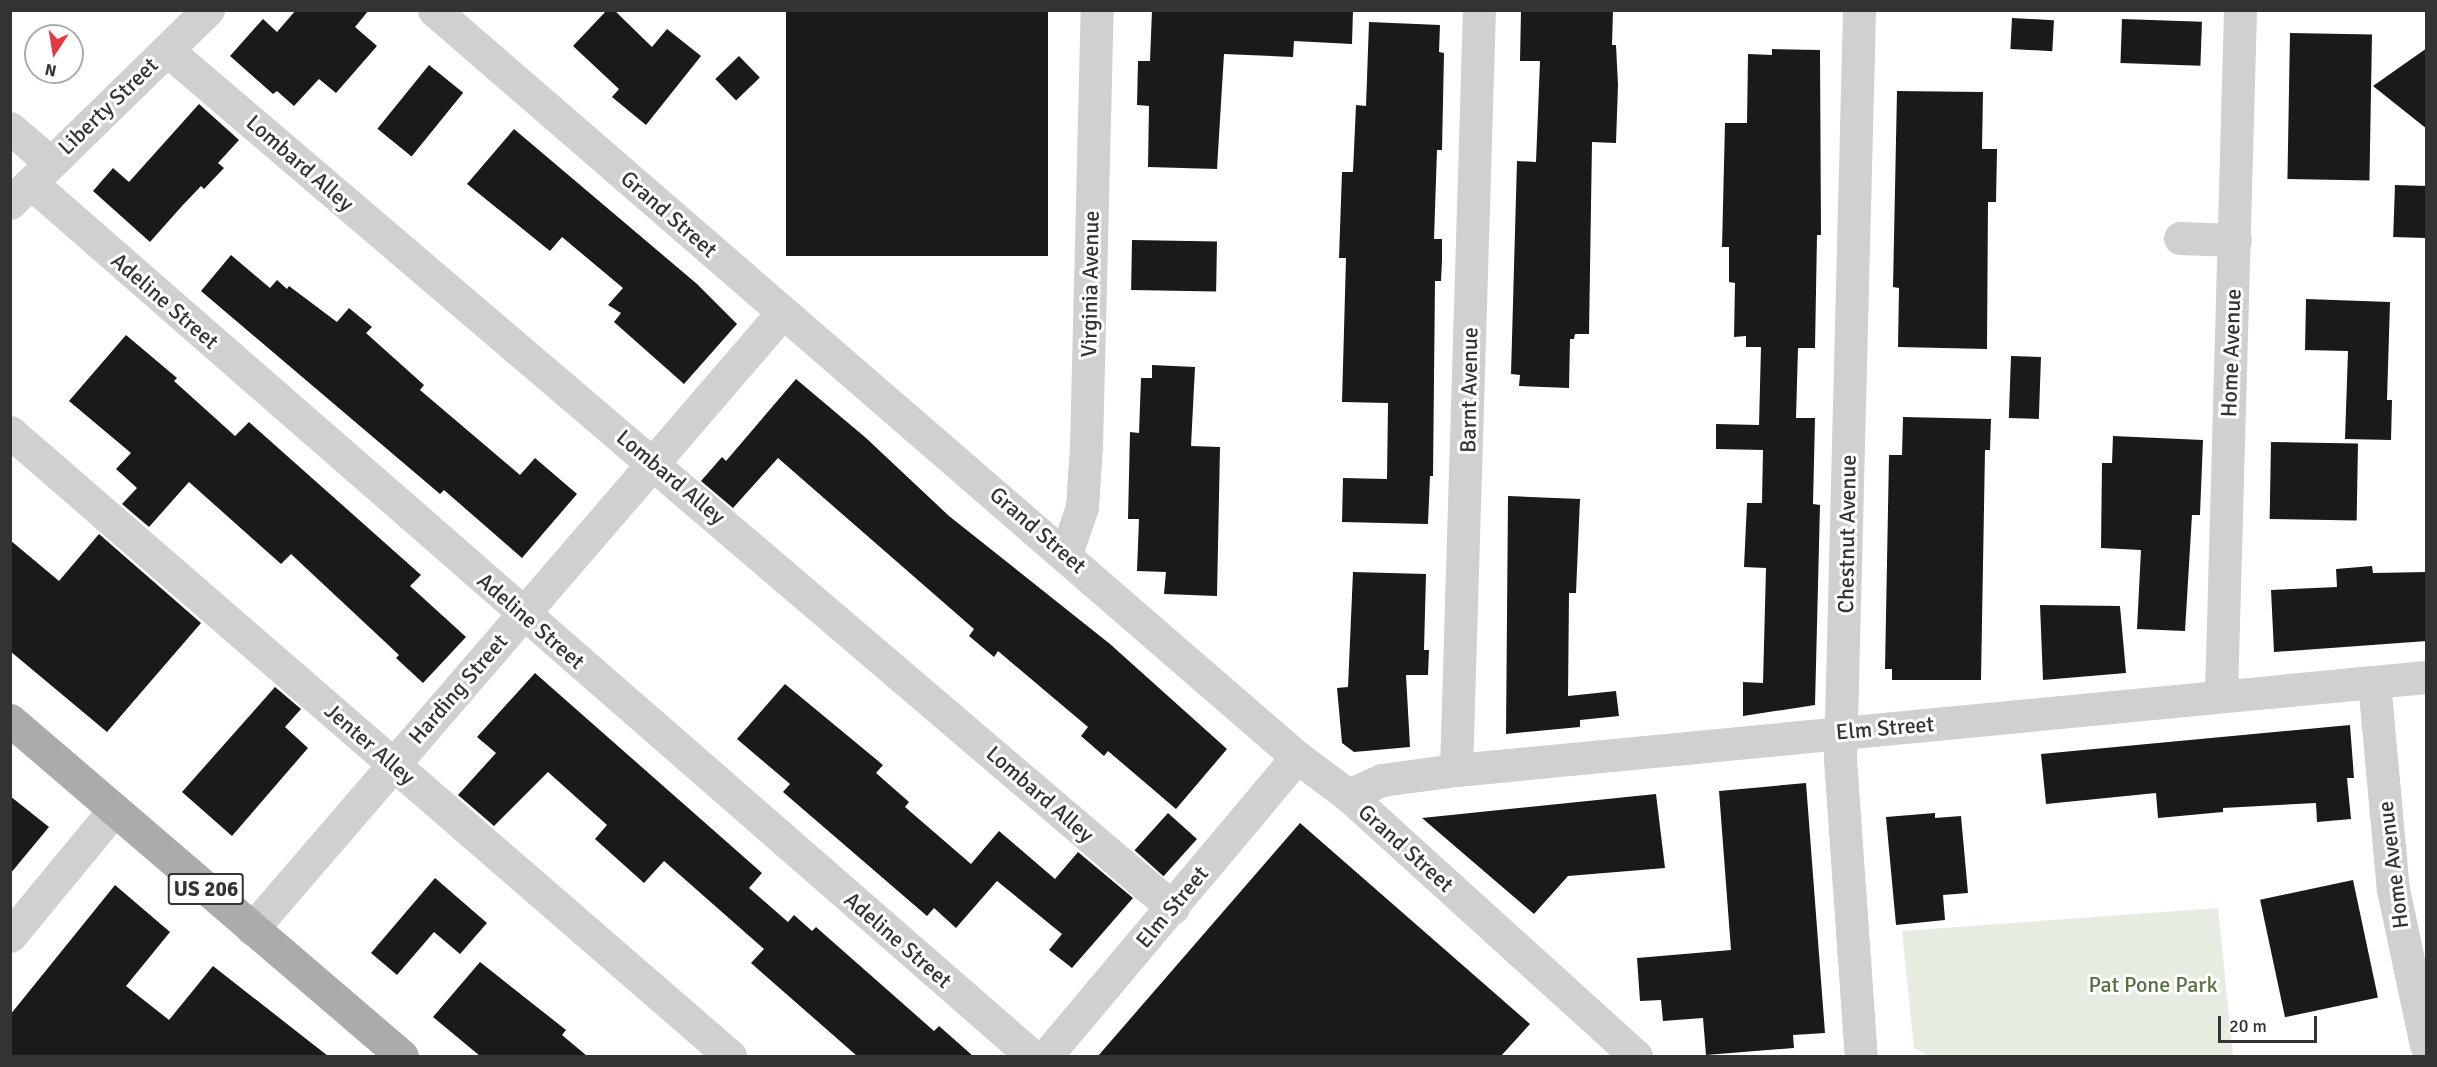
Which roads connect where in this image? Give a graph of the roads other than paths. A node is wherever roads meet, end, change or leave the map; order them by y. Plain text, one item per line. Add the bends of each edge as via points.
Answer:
1 (434, 10) edge
2 (1096, 10) edge
3 (1479, 10) edge
4 (1859, 10) edge
5 (2240, 10) edge
6 (184, 25) edge
7 (10, 128) edge
8 (30, 183) edge
9 (2180, 238) dead end
10 (2235, 240) junction
11 (782, 313) junction
12 (10, 432) edge
13 (654, 463) junction
14 (1066, 554) junction
15 (523, 614) junction
16 (2427, 676) edge
17 (2374, 682) junction
18 (2221, 695) junction
19 (10, 720) edge
20 (1840, 732) junction
21 (1297, 757) junction
22 (393, 764) junction
23 (1456, 770) junction
24 (1348, 795) junction
25 (114, 810) junction
26 (1173, 908) junction
27 (252, 929) junction
28 (10, 936) edge
29 (2427, 1045) edge
30 (402, 1056) edge
31 (730, 1056) edge
32 (1032, 1056) edge
33 (1046, 1056) edge
34 (1636, 1056) edge
35 (1861, 1056) edge

1 - 11 street, Grand Street
2 - 14 street, Virginia Avenue via 1086,447 1080,518
3 - 23 street, Barnt Avenue
4 - 20 street, Chestnut Avenue
5 - 10 street, Home Avenue
6 - 8 street, Liberty Street
6 - 13 street, Lombard Alley
7 - 8 street, Adeline Street
8 - 15 street, Adeline Street
9 - 10 street
10 - 18 street, Home Avenue
11 - 13 street, Harding Street
11 - 14 street, Grand Street
12 - 22 street, Jenter Alley
13 - 15 street, Harding Street
13 - 26 street, Lombard Alley
14 - 21 street, Grand Street
15 - 22 street, Harding Street
15 - 32 street, Adeline Street
16 - 17 street, Elm Street
17 - 18 street, Elm Street
17 - 29 street, Home Avenue via 2393,889
18 - 20 street, Elm Street
19 - 25 main road, US 206
20 - 23 street, Elm Street
20 - 35 street, Chestnut Avenue
21 - 24 street, Grand Street
21 - 26 street, Elm Street
22 - 27 street, Harding Street
22 - 31 street, Jenter Alley
23 - 24 street, Elm Street via 1382,780
24 - 34 street, Grand Street
25 - 27 main road, US 206
25 - 28 street
26 - 33 street, Elm Street
27 - 30 main road, US 206

